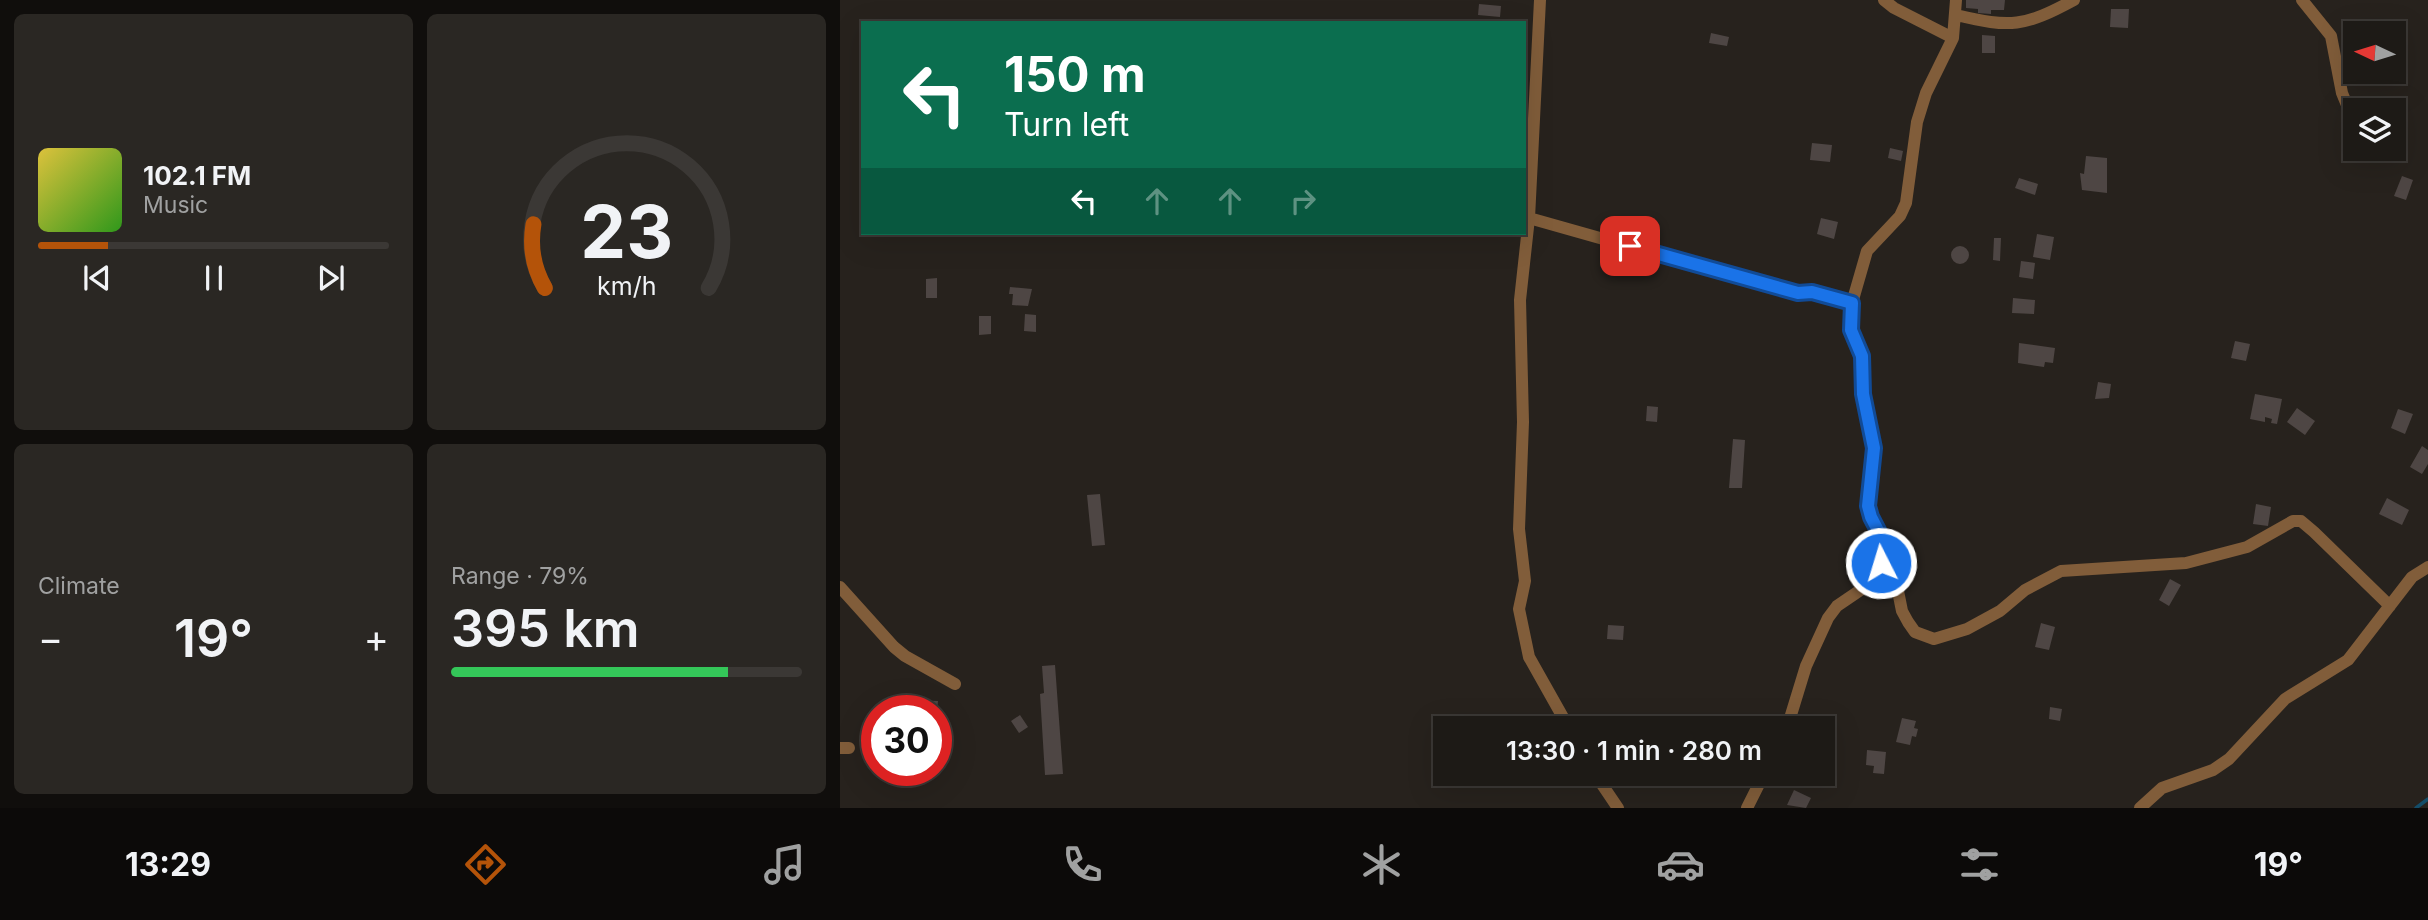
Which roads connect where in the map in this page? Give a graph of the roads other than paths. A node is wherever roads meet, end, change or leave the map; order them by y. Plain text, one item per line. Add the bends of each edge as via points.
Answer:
1 (1540, 0) edge
2 (1884, 0) edge
3 (1956, 0) edge
4 (2074, 0) edge
5 (2302, 0) edge
6 (1956, 15) junction
7 (1953, 38) junction
8 (2344, 98) edge
9 (1529, 218) junction
10 (1852, 303) junction
11 (1885, 555) junction
12 (2428, 566) edge
13 (840, 587) edge
14 (2390, 606) junction
15 (955, 684) dead end
16 (1562, 716) edge
17 (1791, 716) edge
18 (1602, 786) edge
19 (1758, 786) edge
20 (1613, 805) edge
21 (1746, 808) edge
22 (2140, 808) edge

1 - 9 street
2 - 7 street
3 - 6 street
4 - 6 street via 2023,23 1995,24
5 - 8 street via 2331,36
6 - 7 street
7 - 10 street via 1923,103 1906,203 1900,216 1867,251
9 - 10 street via 1798,293 1812,292
9 - 16 street via 1520,300 1523,422 1519,529 1525,581 1519,609 1529,657
10 - 11 street via 1851,330 1862,356 1863,394 1874,448 1868,506
11 - 14 street via 1908,622 1915,632 1934,639 1967,629 2061,571 2186,563 2247,547 2292,521 2301,521 2314,532
11 - 17 street via 1877,573 1828,618
12 - 14 street via 2412,577
13 - 15 street via 905,656
14 - 22 street via 2348,660 2285,699 2229,759 2202,775 2162,788
18 - 20 street
19 - 21 street

